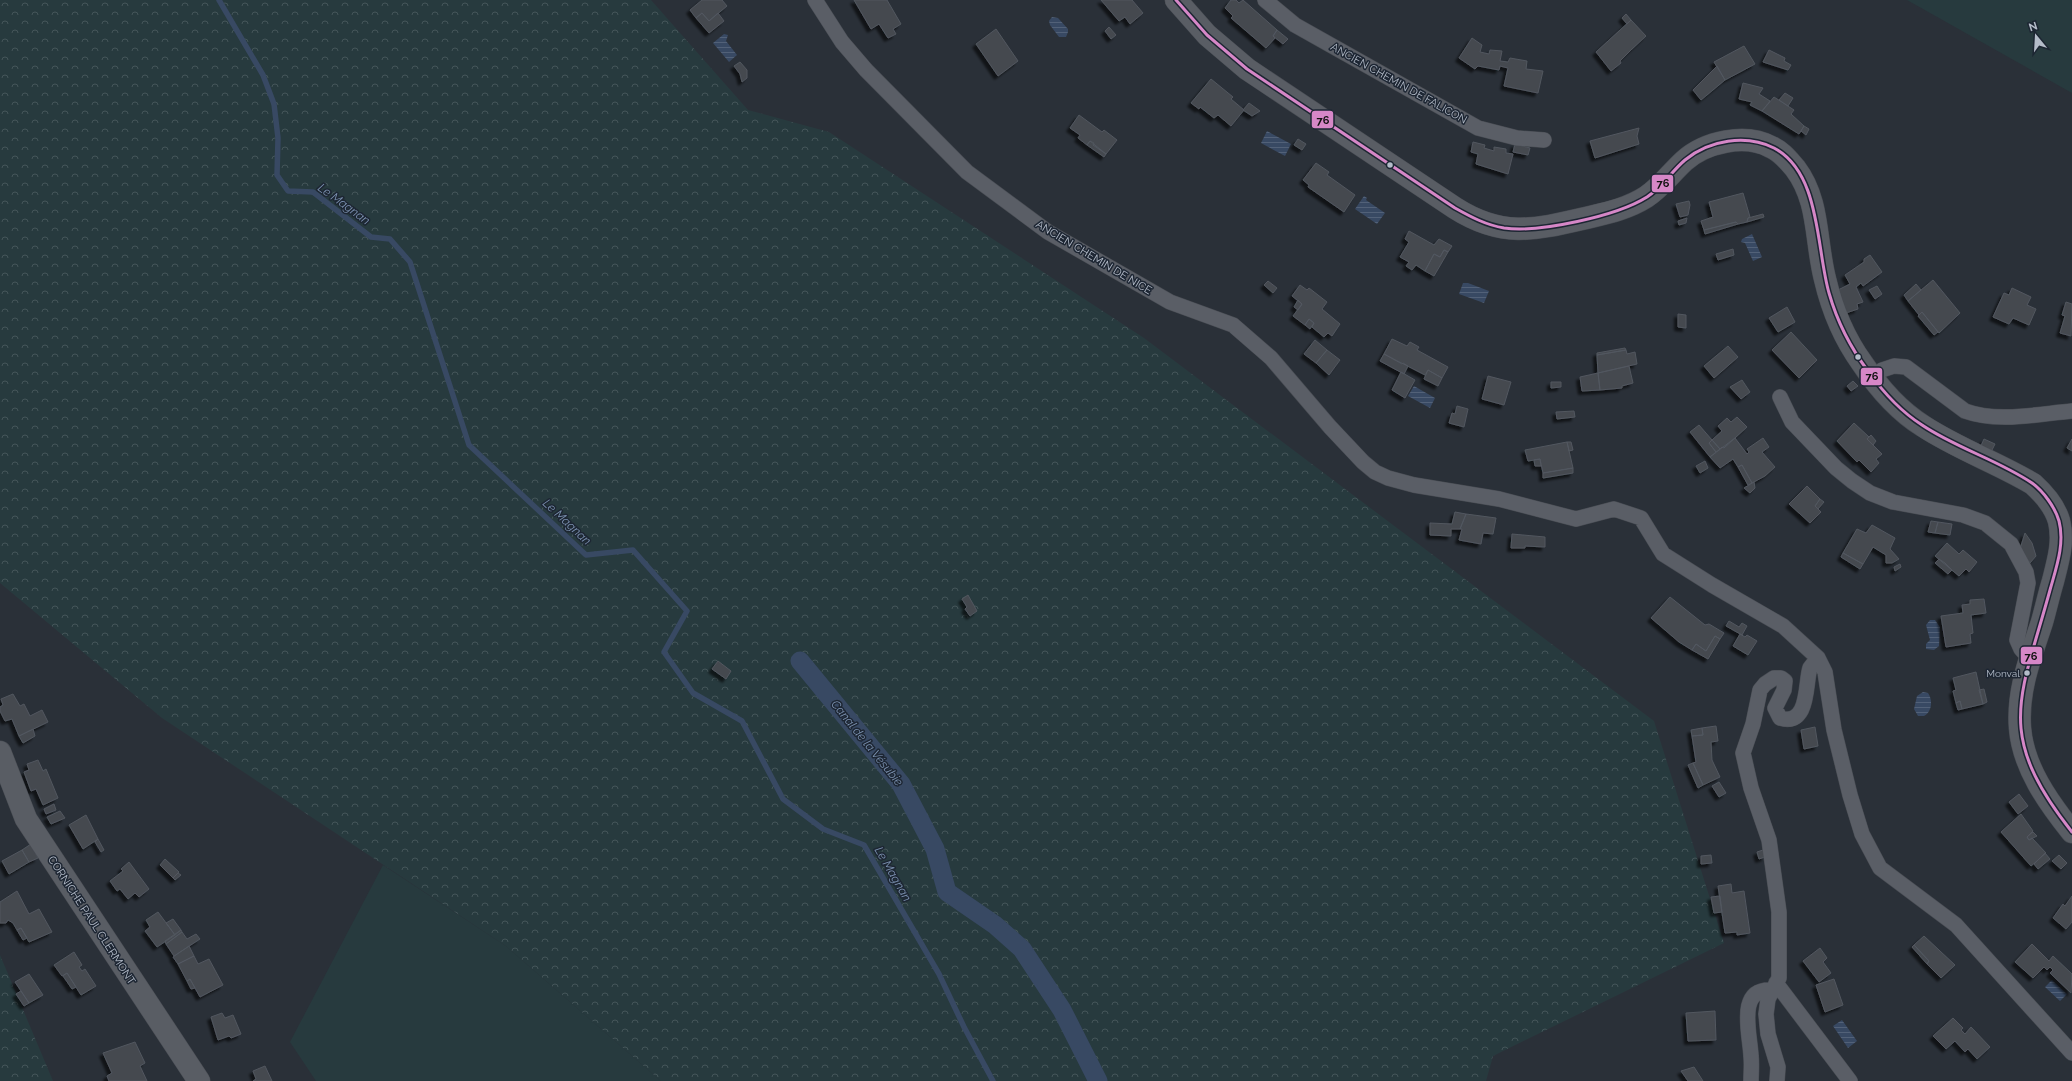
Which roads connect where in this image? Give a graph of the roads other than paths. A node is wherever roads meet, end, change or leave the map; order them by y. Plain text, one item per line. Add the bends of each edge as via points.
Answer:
1 (815, 0) edge
2 (1176, 0) edge
3 (1265, 0) edge
4 (1544, 140) dead end
5 (1873, 378) junction
6 (1780, 397) dead end
7 (2072, 411) edge
8 (1818, 658) junction
9 (2029, 658) junction
10 (0, 752) edge
11 (2072, 832) edge
12 (1774, 987) junction
13 (2072, 1053) edge
14 (199, 1081) edge
15 (1751, 1081) edge
16 (1777, 1081) edge
17 (1850, 1081) edge

1 - 8 street, ANCIEN CHEMIN DE NICE via 842,42 866,70 967,172 1048,232 1170,302 1233,325 1271,358 1330,427 1375,472 1414,485 1499,499 1576,519 1614,509 1641,518 1663,554 1783,626
2 - 5 street via 1207,35 1247,69 1455,208 1486,225 1529,229 1617,210 1647,196 1684,161 1707,147 1740,141 1763,143 1771,147 1785,157 1804,182 1814,206 1821,262 1838,322 1853,350
3 - 4 street, ANCIEN CHEMIN DE FALICON via 1295,25 1478,128 1517,138
5 - 7 street via 1882,370 1894,366 1906,367 1965,411 1973,414 2014,416
5 - 9 street via 1904,412 1922,426 2033,484 2053,507 2059,520 2061,550
6 - 9 street via 1792,422 1836,468 1870,493 1893,502 1963,514 1985,523 2011,544 2026,572 2028,583 2017,640
8 - 12 street via 1810,668 1805,703 1792,717 1780,718 1775,708 1784,690 1785,681 1774,678 1764,684 1760,690 1753,724 1743,753 1751,788 1769,840 1779,912 1779,978
8 - 13 street via 1825,672 1834,730 1850,795 1862,834 1880,868 1956,925
9 - 11 street via 2021,696 2020,728 2023,746 2045,796
10 - 14 street, CORNICHE PAUL CLERMONT via 26,819
12 - 15 street via 1757,993 1749,1005 1747,1015
12 - 16 street via 1768,998 1766,1014 1768,1034 1778,1067
12 - 17 street

